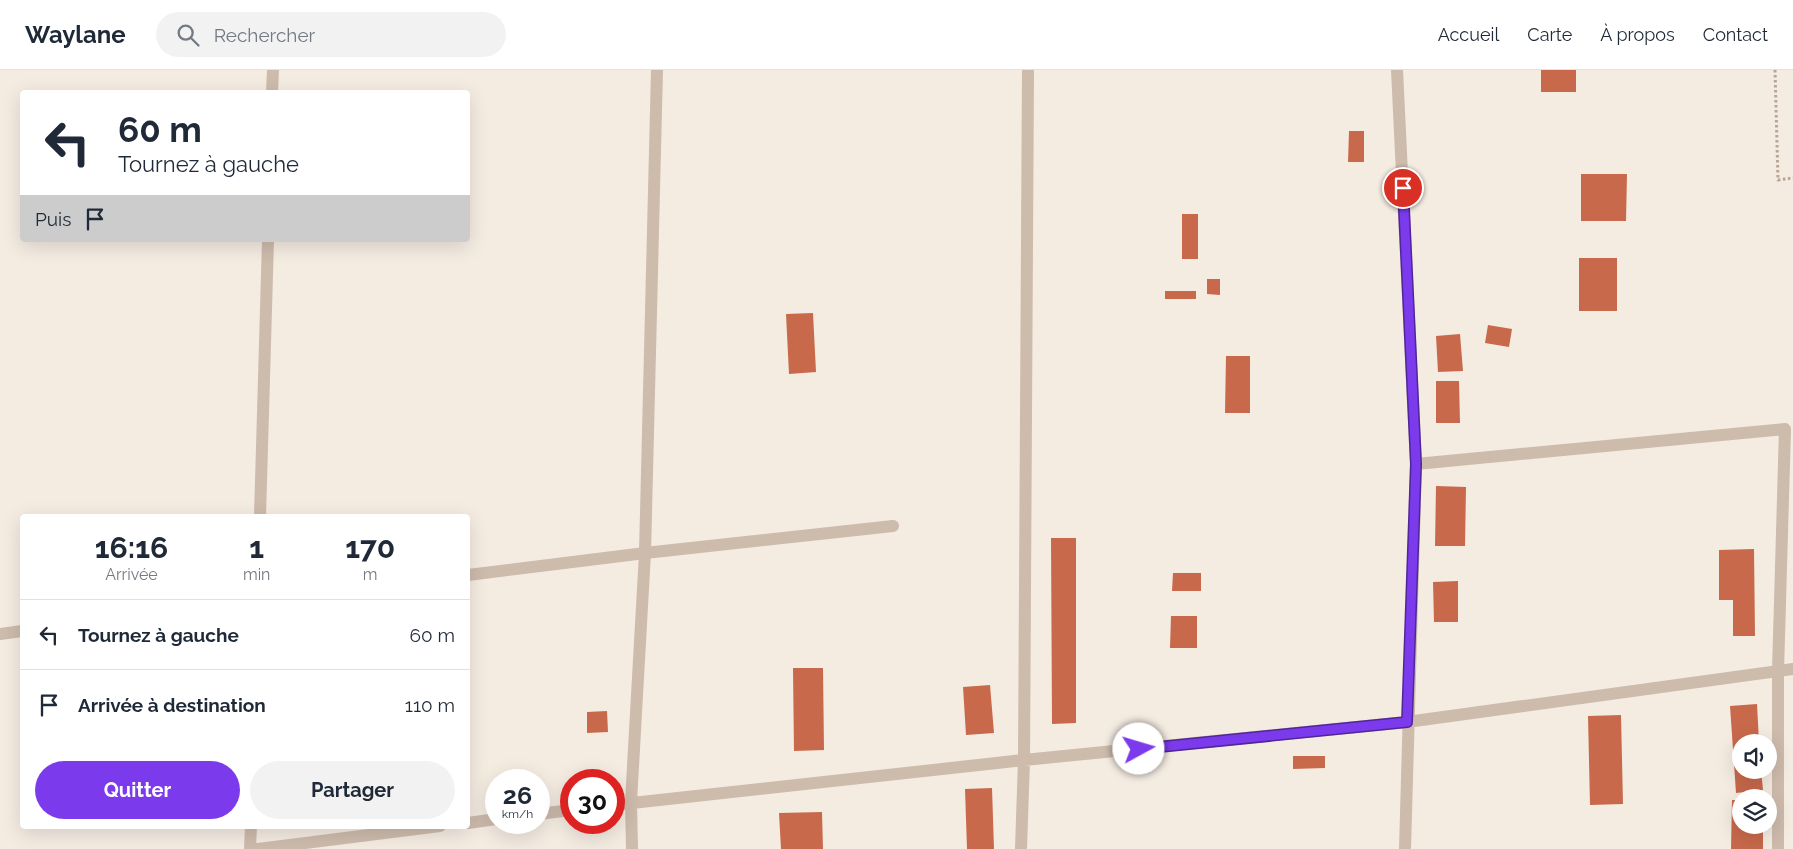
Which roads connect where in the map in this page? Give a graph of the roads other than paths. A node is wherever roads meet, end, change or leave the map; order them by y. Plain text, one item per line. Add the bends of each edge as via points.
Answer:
1 (273, 70) edge
2 (657, 70) edge
3 (1028, 70) edge
4 (1397, 70) edge
5 (272, 90) edge
6 (268, 242) edge
7 (1416, 464) junction
8 (260, 514) edge
9 (893, 526) dead end
10 (645, 553) junction
11 (470, 575) edge
12 (20, 631) edge
13 (0, 634) edge
14 (1793, 669) edge
15 (1778, 671) junction
16 (1407, 722) junction
17 (1024, 760) junction
18 (632, 802) junction
19 (625, 803) edge
20 (485, 821) edge
21 (470, 823) edge
22 (251, 829) edge
23 (416, 829) edge
24 (250, 849) edge
25 (258, 849) edge
26 (632, 849) edge
27 (1021, 849) edge
28 (1404, 849) edge
29 (1778, 849) edge

1 - 5 street
2 - 10 street
3 - 17 street
4 - 7 street
6 - 8 street
7 - 15 street via 1785,430
7 - 16 street
9 - 10 street
10 - 11 street
10 - 18 street
12 - 13 street
14 - 15 street
15 - 16 street
15 - 29 street
16 - 17 street
16 - 28 street
17 - 18 street
17 - 27 street
18 - 19 street
18 - 26 street
20 - 21 street
22 - 24 street
23 - 25 street

